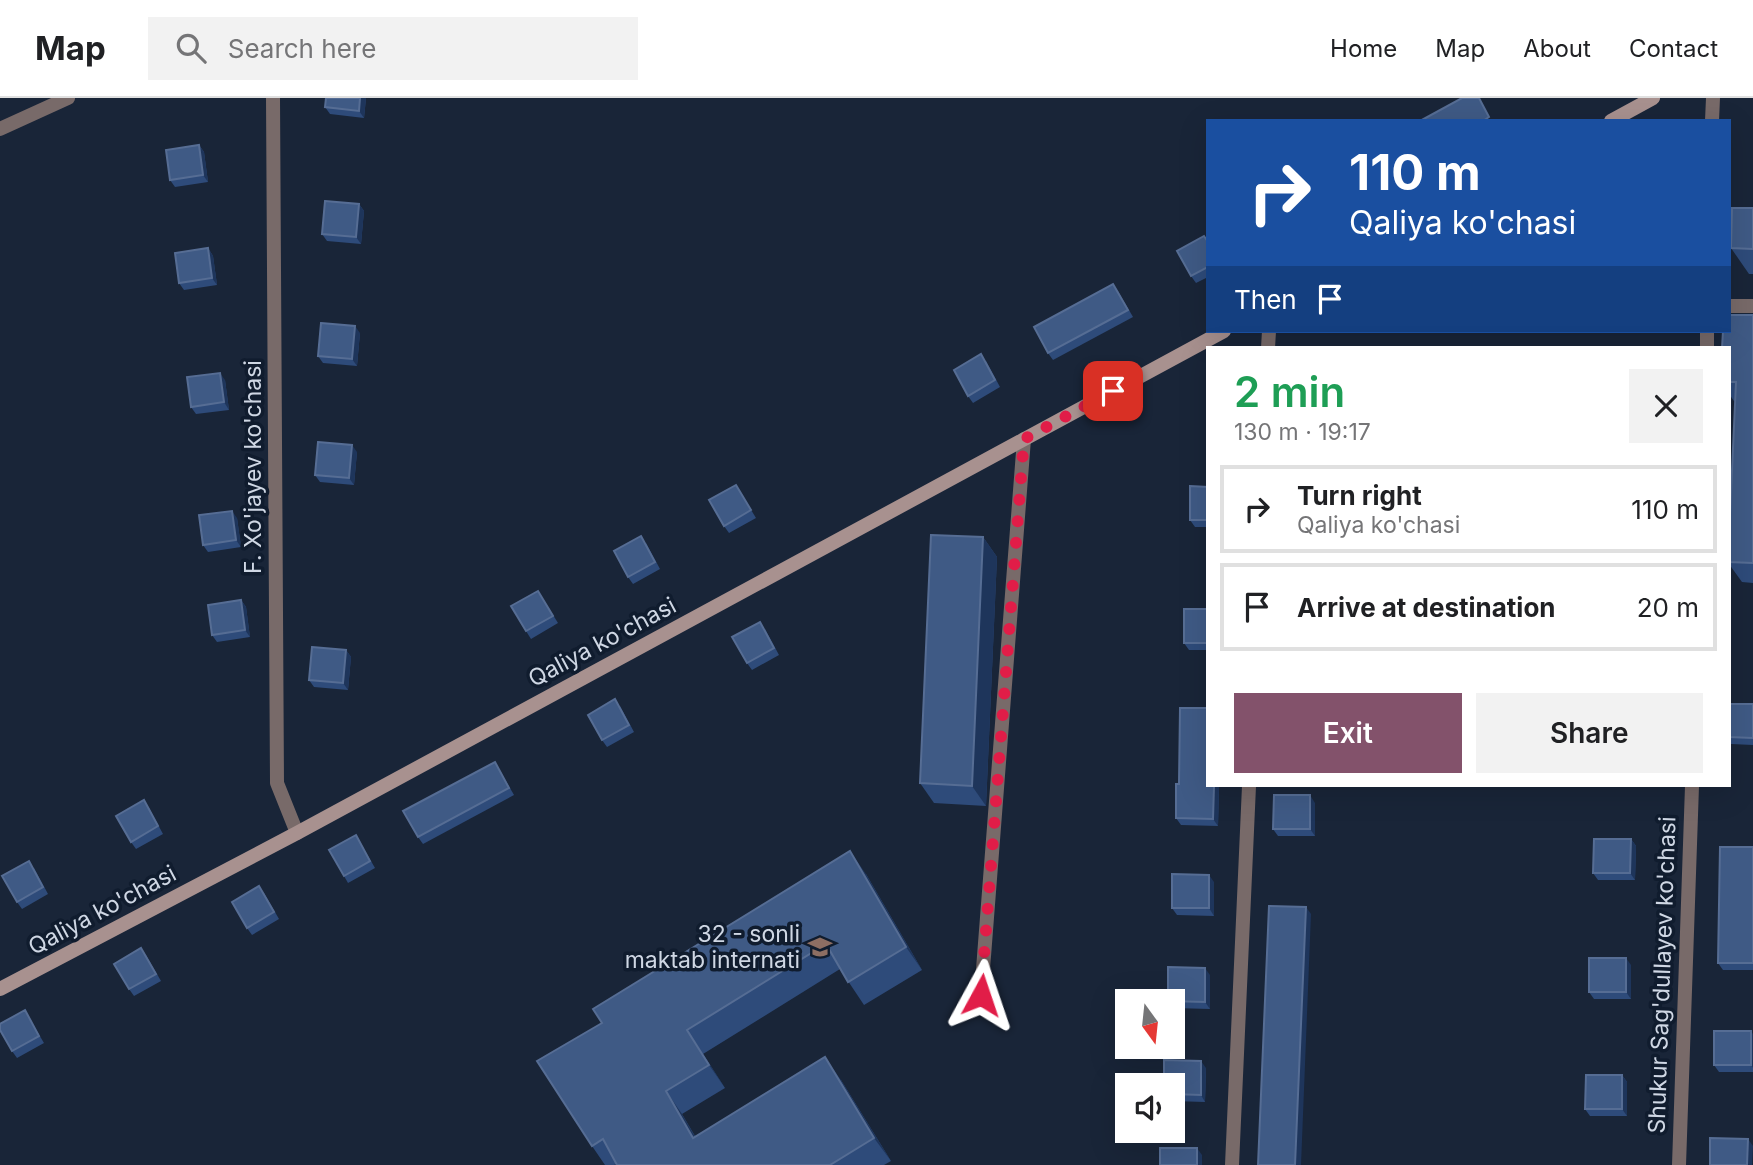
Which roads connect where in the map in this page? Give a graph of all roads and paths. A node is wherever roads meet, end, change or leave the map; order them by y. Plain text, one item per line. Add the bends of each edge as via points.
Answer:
1 (68, 98) edge
2 (273, 98) edge
3 (1653, 98) edge
4 (1713, 98) edge
5 (1615, 119) edge
6 (1712, 119) edge
7 (0, 129) edge
8 (1731, 306) edge
9 (1753, 306) edge
10 (1220, 333) edge
11 (1024, 439) junction
12 (1249, 787) edge
13 (1692, 787) edge
14 (297, 833) junction
15 (0, 989) edge
16 (981, 995) dead end
17 (1232, 1165) edge
18 (1679, 1165) edge

1 - 7 street
2 - 14 street, F. Xo'jayev ko'chasi via 277,783
3 - 5 main road
4 - 6 street
8 - 9 street
10 - 11 main road, Qaliya ko'chasi
11 - 14 main road, Qaliya ko'chasi
11 - 16 street
12 - 17 street
13 - 18 street, Shukur Sag'dullayev ko'chasi
14 - 15 main road, Qaliya ko'chasi

